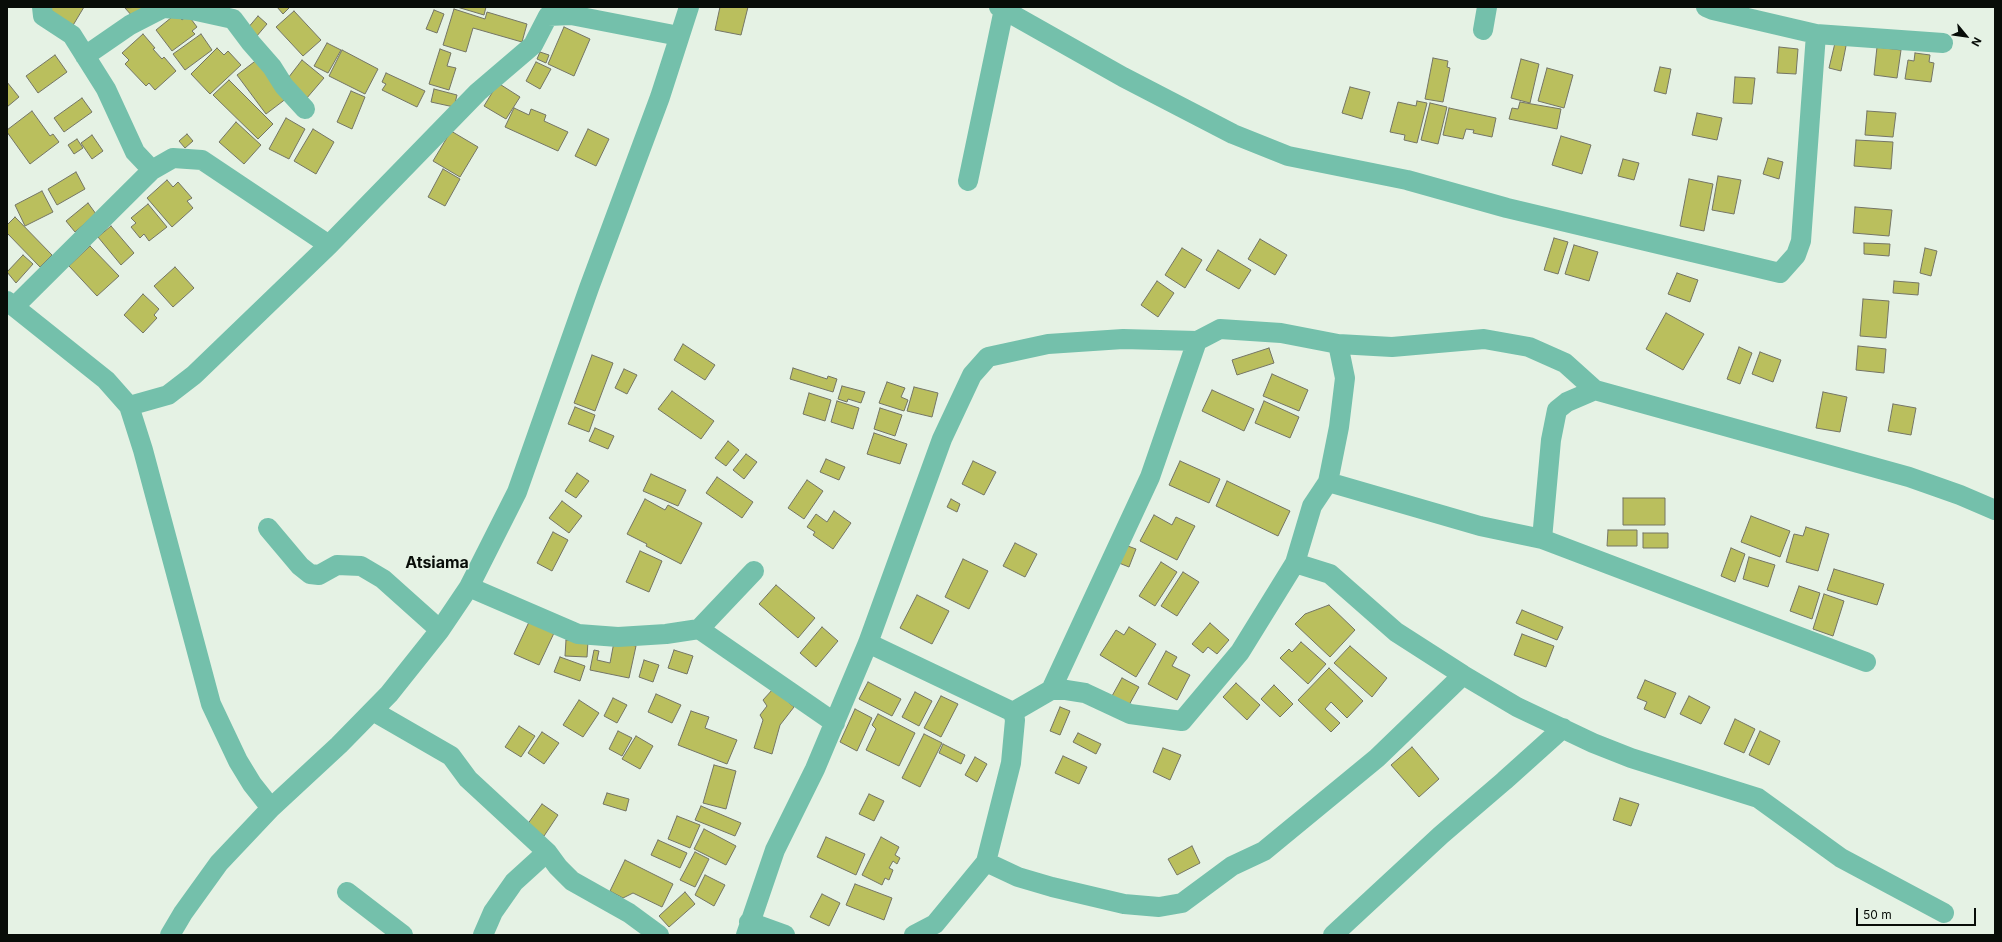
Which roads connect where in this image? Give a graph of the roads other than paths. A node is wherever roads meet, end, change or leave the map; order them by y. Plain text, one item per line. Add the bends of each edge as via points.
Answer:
1 (42, 7) edge
2 (689, 7) edge
3 (1487, 7) edge
4 (1706, 7) edge
5 (1001, 8) edge
6 (1483, 30) dead end
7 (1816, 34) junction
8 (680, 36) junction
9 (1943, 43) dead end
10 (85, 56) junction
11 (305, 109) dead end
12 (152, 170) junction
13 (968, 182) dead end
14 (329, 245) junction
15 (11, 303) edge
16 (1197, 341) junction
17 (1338, 344) junction
18 (1596, 390) junction
19 (129, 406) junction
20 (1328, 482) junction
21 (1995, 510) edge
22 (268, 528) dead end
23 (1542, 539) junction
24 (1294, 562) junction
25 (754, 571) dead end
26 (469, 587) junction
27 (698, 629) junction
28 (440, 630) junction
29 (868, 643) junction
30 (1866, 662) dead end
31 (1463, 675) junction
32 (1052, 690) junction
33 (373, 711) junction
34 (1013, 712) junction
35 (836, 723) junction
36 (1563, 728) junction
37 (271, 808) junction
38 (547, 852) junction
39 (986, 862) junction
40 (348, 892) dead end
41 (1944, 913) dead end
42 (748, 929) edge
43 (170, 935) edge
44 (403, 935) edge
45 (483, 935) edge
46 (659, 935) edge
47 (786, 935) edge
48 (914, 935) edge
49 (1333, 935) edge

1 - 10 street via 43,16 72,35
2 - 8 street
3 - 6 street
4 - 7 street
5 - 7 street via 1123,77 1226,130 1288,156 1407,180 1507,208 1780,274 1796,256 1801,241
5 - 13 street
7 - 9 street
8 - 14 street via 571,15 548,16 533,45 478,92
8 - 26 street via 517,492
10 - 11 street via 130,25 162,8 192,10 233,19 284,86
10 - 12 street via 106,89 135,152
12 - 14 street via 173,158 202,160
12 - 15 street
14 - 19 street via 194,375 168,395
15 - 19 street via 106,380
16 - 17 street via 1220,329 1281,333
16 - 29 street via 1122,339 1048,344 988,357 972,375 942,439
16 - 32 street via 1150,477
17 - 18 street via 1392,347 1484,339 1529,347 1565,363
17 - 20 street via 1345,378
18 - 21 street via 1909,477
18 - 23 street via 1567,402 1557,410 1551,440
19 - 37 street via 211,704 238,761
20 - 23 street via 1480,526
20 - 24 street via 1312,506
22 - 28 street via 310,574 319,575 337,565 361,566 383,579
23 - 30 street
24 - 31 street via 1330,574 1396,632
24 - 32 street via 1240,652 1182,721 1130,714 1085,692
25 - 27 street
26 - 27 street via 578,634 618,637
26 - 28 street
27 - 35 street
28 - 33 street
29 - 34 street
29 - 35 street
31 - 36 street via 1517,707
31 - 39 street via 1377,758 1264,851 1232,866 1182,903 1158,907 1124,904 1025,879
32 - 34 street
33 - 37 street
33 - 38 street via 451,756 468,779
34 - 39 street via 1015,720 1011,763
35 - 42 street via 775,850
36 - 41 street via 1593,744 1631,758 1758,798 1841,858
36 - 49 street via 1441,835
37 - 43 street via 219,863
38 - 45 street via 514,882 493,912
38 - 46 street via 572,881 629,913
39 - 48 street via 935,924
40 - 44 street
42 - 47 street

